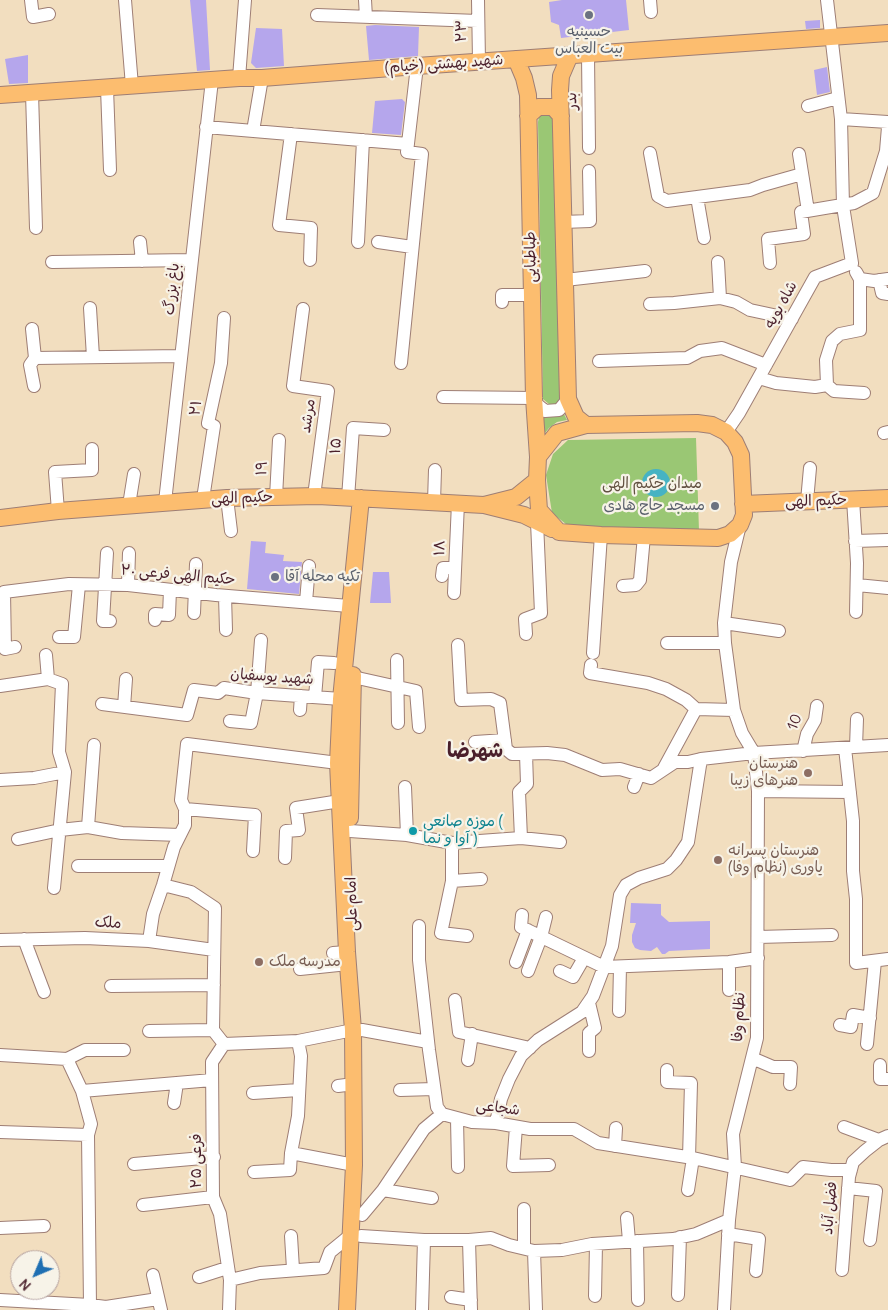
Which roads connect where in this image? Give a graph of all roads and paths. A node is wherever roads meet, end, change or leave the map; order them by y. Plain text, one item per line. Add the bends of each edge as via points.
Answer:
1 (31, 0) edge
2 (125, 0) edge
3 (245, 0) edge
4 (365, 0) edge
5 (478, 0) edge
6 (827, 0) edge
7 (49, 14) dead end
8 (317, 15) dead end
9 (366, 17) junction
10 (478, 21) junction
11 (888, 33) edge
12 (831, 38) junction
13 (588, 54) junction
14 (570, 55) junction
15 (516, 59) junction
16 (479, 62) junction
17 (418, 66) junction
18 (239, 78) junction
19 (262, 78) junction
20 (212, 80) junction
21 (132, 86) junction
22 (107, 88) junction
23 (32, 93) junction
24 (0, 95) edge
25 (838, 98) junction
26 (808, 106) dead end
27 (528, 116) junction
28 (561, 116) junction
29 (841, 119) junction
30 (888, 122) edge
31 (206, 126) junction
32 (888, 127) edge
33 (253, 130) junction
34 (291, 134) junction
35 (363, 140) junction
36 (408, 144) junction
37 (589, 148) dead end
38 (650, 153) dead end
39 (799, 154) dead end
40 (110, 170) dead end
41 (589, 171) dead end
42 (802, 174) junction
43 (884, 177) edge
44 (697, 197) junction
45 (843, 206) junction
46 (808, 211) junction
47 (563, 222) junction
48 (36, 228) dead end
49 (704, 238) dead end
50 (140, 242) dead end
51 (358, 242) dead end
52 (378, 242) dead end
53 (412, 247) junction
54 (191, 260) junction
55 (310, 260) dead end
56 (142, 261) junction
57 (52, 262) dead end
58 (718, 262) dead end
59 (770, 263) dead end
60 (852, 263) junction
61 (645, 271) dead end
62 (860, 279) junction
63 (565, 280) junction
64 (884, 280) edge
65 (888, 294) edge
66 (532, 295) junction
67 (720, 298) junction
68 (502, 302) dead end
69 (650, 304) dead end
70 (90, 308) dead end
71 (303, 309) dead end
72 (224, 318) dead end
73 (792, 319) junction
74 (32, 329) dead end
75 (181, 356) junction
76 (93, 357) junction
77 (35, 358) junction
78 (599, 360) dead end
79 (401, 363) dead end
80 (766, 366) junction
81 (759, 378) junction
82 (827, 385) junction
83 (34, 386) dead end
84 (864, 393) dead end
85 (443, 397) dead end
86 (534, 400) junction
87 (568, 400) junction
88 (586, 424) junction
89 (384, 430) dead end
90 (726, 432) junction
91 (279, 440) dead end
92 (92, 449) dead end
93 (538, 457) junction
94 (810, 468) dead end
95 (435, 470) dead end
96 (134, 474) dead end
97 (537, 480) junction
98 (314, 496) junction
99 (276, 497) junction
100 (227, 498) junction
101 (360, 498) junction
102 (888, 498) edge
103 (203, 499) junction
104 (852, 499) junction
105 (807, 501) junction
106 (165, 502) junction
107 (434, 502) junction
108 (458, 503) junction
109 (129, 504) junction
110 (744, 504) junction
111 (484, 505) junction
112 (58, 510) junction
113 (0, 518) edge
114 (537, 522) junction
115 (740, 525) junction
116 (231, 531) dead end
117 (559, 532) junction
118 (601, 535) junction
119 (644, 536) junction
120 (888, 540) edge
121 (856, 541) junction
122 (107, 553) dead end
123 (129, 553) dead end
124 (196, 564) dead end
125 (309, 566) dead end
126 (455, 568) junction
127 (442, 576) dead end
128 (857, 584) junction
129 (79, 585) junction
130 (106, 585) junction
131 (128, 585) junction
132 (622, 586) dead end
133 (888, 588) edge
134 (170, 590) junction
135 (196, 593) junction
136 (454, 594) dead end
137 (226, 596) junction
138 (306, 602) junction
139 (349, 606) junction
140 (856, 612) dead end
141 (194, 613) dead end
142 (155, 620) dead end
143 (2, 621) edge
144 (110, 621) dead end
145 (724, 624) junction
146 (226, 630) dead end
147 (779, 631) dead end
148 (526, 634) dead end
149 (59, 637) dead end
150 (261, 640) dead end
151 (667, 643) dead end
152 (725, 643) junction
153 (458, 645) dead end
154 (14, 648) dead end
155 (46, 655) dead end
156 (397, 660) dead end
157 (334, 663) dead end
158 (353, 677) junction
159 (48, 679) junction
160 (126, 679) dead end
161 (0, 686) edge
162 (396, 687) junction
163 (257, 693) junction
164 (301, 696) junction
165 (315, 697) junction
166 (341, 699) junction
167 (102, 704) dead end
168 (817, 706) dead end
169 (124, 707) junction
170 (696, 709) junction
171 (300, 710) dead end
172 (734, 710) junction
173 (857, 719) dead end
174 (230, 721) dead end
175 (398, 723) dead end
176 (419, 727) dead end
177 (505, 740) junction
178 (475, 742) dead end
179 (94, 745) dead end
180 (888, 745) edge
181 (851, 747) junction
182 (803, 751) junction
183 (526, 754) junction
184 (754, 754) junction
185 (701, 759) junction
186 (338, 763) junction
187 (663, 770) junction
188 (65, 772) junction
189 (639, 774) junction
190 (0, 780) edge
191 (405, 787) dead end
192 (634, 787) dead end
193 (758, 791) junction
194 (850, 792) junction
195 (340, 802) junction
196 (185, 809) junction
197 (88, 827) junction
198 (60, 830) junction
199 (350, 831) junction
200 (180, 835) junction
201 (408, 835) junction
202 (521, 838) junction
203 (18, 839) dead end
204 (560, 842) dead end
205 (452, 843) junction
206 (254, 851) dead end
207 (285, 858) dead end
208 (78, 866) dead end
209 (168, 866) junction
210 (481, 879) dead end
211 (452, 880) junction
212 (163, 885) junction
213 (54, 888) dead end
214 (522, 914) dead end
215 (546, 918) dead end
216 (419, 926) dead end
217 (528, 930) junction
218 (832, 935) dead end
219 (466, 936) dead end
220 (541, 937) junction
221 (758, 937) junction
222 (24, 939) junction
223 (0, 940) edge
224 (149, 941) junction
225 (214, 950) junction
226 (343, 956) junction
227 (584, 958) junction
228 (758, 958) junction
229 (888, 959) edge
230 (875, 961) junction
231 (516, 962) dead end
232 (729, 962) junction
233 (604, 967) junction
234 (620, 967) junction
235 (300, 969) dead end
236 (560, 971) dead end
237 (528, 972) dead end
238 (214, 985) junction
239 (111, 986) dead end
240 (728, 990) dead end
241 (44, 992) dead end
242 (455, 1000) dead end
243 (589, 1002) junction
244 (619, 1011) dead end
245 (870, 1018) junction
246 (840, 1025) dead end
247 (213, 1030) junction
248 (357, 1030) junction
249 (149, 1031) dead end
250 (472, 1034) junction
251 (298, 1041) junction
252 (428, 1042) junction
253 (224, 1044) junction
254 (868, 1044) dead end
255 (530, 1048) junction
256 (124, 1050) dead end
257 (589, 1051) dead end
258 (0, 1055) edge
259 (752, 1058) junction
260 (67, 1059) junction
261 (468, 1060) dead end
262 (880, 1065) dead end
263 (667, 1070) dead end
264 (888, 1079) edge
265 (212, 1080) junction
266 (177, 1083) junction
267 (790, 1084) dead end
268 (434, 1089) junction
269 (299, 1090) junction
270 (400, 1090) dead end
271 (82, 1091) junction
272 (253, 1093) dead end
273 (174, 1103) dead end
274 (442, 1114) junction
275 (458, 1119) junction
276 (496, 1123) junction
277 (516, 1127) junction
278 (844, 1127) dead end
279 (616, 1128) dead end
280 (0, 1132) edge
281 (88, 1135) junction
282 (884, 1138) edge
283 (615, 1146) junction
284 (291, 1153) junction
285 (214, 1157) junction
286 (691, 1158) junction
287 (134, 1164) dead end
288 (354, 1165) junction
289 (549, 1165) dead end
290 (735, 1166) junction
291 (458, 1167) dead end
292 (851, 1170) junction
293 (254, 1172) dead end
294 (848, 1188) junction
295 (383, 1190) junction
296 (688, 1190) dead end
297 (214, 1197) junction
298 (432, 1198) dead end
299 (144, 1205) dead end
300 (524, 1209) dead end
301 (362, 1215) junction
302 (627, 1218) dead end
303 (729, 1220) junction
304 (44, 1226) dead end
305 (0, 1228) edge
306 (728, 1234) junction
307 (356, 1235) junction
308 (291, 1236) dead end
309 (680, 1237) junction
310 (424, 1240) junction
311 (469, 1240) junction
312 (870, 1240) dead end
313 (633, 1241) junction
314 (596, 1244) junction
315 (529, 1250) junction
316 (293, 1269) junction
317 (842, 1270) dead end
318 (756, 1271) dead end
319 (228, 1274) junction
320 (153, 1276) dead end
321 (199, 1277) dead end
322 (678, 1295) dead end
323 (595, 1296) dead end
324 (451, 1297) dead end
325 (0, 1300) edge
326 (638, 1300) dead end
327 (159, 1304) edge
328 (90, 1305) junction
329 (471, 1305) edge
330 (106, 1309) edge
331 (229, 1310) edge
332 (347, 1310) edge
333 (356, 1310) edge
334 (422, 1310) edge
335 (536, 1310) edge
336 (724, 1310) edge

1 - 7 street via 33,17
2 - 21 street
3 - 18 street
4 - 9 street
5 - 10 street, ۲۳
6 - 12 street
8 - 9 street
9 - 10 street
10 - 16 street, ۲۳
11 - 12 main road, شهید بهشتی (خیام)
12 - 13 main road, شهید بهشتی (خیام)
12 - 25 street
13 - 14 main road, شهید بهشتی (خیام)
13 - 37 street, بدر
14 - 15 main road, شهید بهشتی (خیام)
14 - 28 main road via 561,76
15 - 16 main road, شهید بهشتی (خیام)
15 - 27 main road, طباطبایی via 528,95
16 - 17 main road, شهید بهشتی (خیام)
17 - 19 main road, شهید بهشتی (خیام)
17 - 36 street
18 - 19 main road, شهید بهشتی (خیام)
18 - 20 main road, شهید بهشتی (خیام)
19 - 33 street
20 - 21 main road, شهید بهشتی (خیام)
20 - 31 street, باغ بزرگ
21 - 22 main road, شهید بهشتی (خیام)
22 - 23 main road, شهید بهشتی (خیام)
22 - 40 street
23 - 24 main road, شهید بهشتی (خیام)
23 - 48 street
25 - 26 street
25 - 29 street
27 - 28 main road via 538,107 553,107
27 - 66 main road, طباطبایی
28 - 47 main road
29 - 30 street
29 - 45 street
31 - 33 street
31 - 54 street, باغ بزرگ
32 - 43 street
33 - 34 street
34 - 35 street
34 - 55 street via 279,225 311,228
35 - 36 street
35 - 51 street
36 - 53 street via 407,152 422,154
38 - 44 street via 658,196 667,201
39 - 42 street
41 - 47 street via 590,221
42 - 44 street via 750,190
42 - 46 street
43 - 45 street via 874,192
44 - 49 street
45 - 46 street
45 - 60 street
46 - 59 street via 801,212 804,234 768,239
47 - 63 main road
50 - 56 street
52 - 53 street
53 - 79 street
54 - 56 street
54 - 75 street, باغ بزرگ
56 - 57 street
58 - 67 street
60 - 62 street
60 - 73 street, شاه بویه via 816,276
61 - 63 street
62 - 64 street
62 - 82 street via 860,330 840,334 832,341 826,360
63 - 87 main road
64 - 65 street via 882,293
66 - 68 street via 502,295
66 - 86 main road, طباطبایی
67 - 69 street
67 - 73 street via 750,310
70 - 76 street
71 - 98 street, مرشد via 293,386 328,391
72 - 103 street, ۲۱ via 221,363 208,423 214,426
73 - 80 street, شاه بویه
74 - 77 street
75 - 76 street
75 - 106 street, باغ بزرگ
76 - 77 street
77 - 83 street via 30,365
78 - 80 street via 687,358 700,351 722,348
80 - 81 street, شاه بویه
81 - 82 street via 802,392
81 - 90 street, شاه بویه
82 - 84 street via 834,391
85 - 86 street
86 - 87 street via 545,411 559,410
86 - 93 main road, طباطبایی
87 - 88 main road via 576,417
88 - 90 main road via 697,423 712,425
88 - 93 main road via 557,433
89 - 101 street, ۱۵ via 353,428
90 - 110 main road via 736,442 741,455
91 - 99 street, ۱۹
92 - 112 street via 92,470 55,472
93 - 97 main road
94 - 105 street
95 - 107 street
96 - 109 street
97 - 111 main road via 516,497
97 - 117 main road via 539,510
98 - 99 main road, حکیم الهی
98 - 101 main road, حکیم الهی
99 - 100 main road, حکیم الهی
100 - 103 main road, حکیم الهی
100 - 116 street
101 - 107 main road, حکیم الهی
101 - 139 main road
101 - 158 main road, امام علی
102 - 104 main road, حکیم الهی
103 - 106 main road, حکیم الهی
104 - 105 main road, حکیم الهی
104 - 121 street
105 - 110 main road, حکیم الهی
106 - 109 main road, حکیم الهی
107 - 108 main road, حکیم الهی
108 - 111 main road, حکیم الهی
108 - 126 street, ۱۸
109 - 112 main road, حکیم الهی
110 - 115 main road
111 - 114 main road via 524,515
112 - 113 main road, حکیم الهی
114 - 117 main road
114 - 148 street via 541,613 526,619
115 - 119 main road via 730,534 718,538
115 - 145 street via 731,562
117 - 118 main road
118 - 119 main road
118 - 170 street via 590,673 666,689
119 - 132 street via 640,580 636,585
120 - 121 street
121 - 128 street
122 - 130 street
123 - 131 street
124 - 135 street
125 - 138 street
126 - 127 street via 443,568
126 - 136 street, ۱۸
128 - 133 street
128 - 140 street
129 - 130 street, حکیم الهی فرعی ۲۰
129 - 143 street, حکیم الهی فرعی ۲۰ via 4,592
129 - 149 street via 74,637
130 - 131 street, حکیم الهی فرعی ۲۰
130 - 144 street via 103,621
131 - 134 street, حکیم الهی فرعی ۲۰
134 - 135 street, حکیم الهی فرعی ۲۰
134 - 142 street via 168,615 155,614
135 - 137 street, حکیم الهی فرعی ۲۰
135 - 141 street
137 - 138 street, حکیم الهی فرعی ۲۰
137 - 146 street
138 - 139 street, حکیم الهی فرعی ۲۰
139 - 166 main road
143 - 154 street via 6,649
145 - 147 street
145 - 152 street
150 - 163 street
151 - 152 street
152 - 172 street
153 - 177 street via 461,700 491,699 500,703
155 - 159 street
156 - 162 street
157 - 165 street via 318,662
158 - 162 street
158 - 199 main road, امام علی
159 - 161 street
159 - 188 street via 62,684 59,752
160 - 169 street
162 - 175 street
162 - 176 street via 416,691
163 - 164 street, شهید یوسفیان
163 - 169 street, شهید یوسفیان via 224,688 218,693 194,690 187,715
163 - 174 street via 251,723
164 - 165 street, شهید یوسفیان
164 - 171 street
165 - 166 street, شهید یوسفیان
166 - 186 main road
167 - 169 street, شهید یوسفیان
168 - 182 street, 10
170 - 172 street
170 - 187 street
172 - 184 street
173 - 181 street
177 - 178 street
177 - 183 street via 506,750 512,754
179 - 197 street
180 - 181 street
181 - 182 street
181 - 194 street
182 - 184 street
183 - 189 street via 565,754 602,770 620,769
183 - 202 street via 527,784 519,792
184 - 185 street
184 - 193 street, نظام وفا
185 - 187 street via 676,762
185 - 233 street via 688,842 667,869 626,885 620,895 612,946
186 - 195 main road
186 - 196 street via 187,744 181,800
187 - 189 street via 651,778
188 - 190 street
188 - 198 street
189 - 192 street
191 - 201 street
193 - 194 street
193 - 221 street, نظام وفا
194 - 230 street via 854,821 856,962
195 - 207 street via 296,808 299,830 286,831
195 - 226 main road
196 - 200 street via 185,825
196 - 206 street via 255,815
197 - 198 street
197 - 200 street via 122,833
198 - 203 street
198 - 213 street
199 - 201 street
199 - 248 main road, امام علی
200 - 209 street
201 - 205 street
202 - 204 street
202 - 205 street
205 - 211 street
208 - 209 street
209 - 212 street
210 - 211 street
211 - 219 street via 441,933
212 - 224 street via 153,914
212 - 225 street via 191,892 215,908
214 - 217 street via 521,927
215 - 220 street
216 - 252 street via 419,960
217 - 220 street
217 - 231 street
218 - 221 street
220 - 227 street
220 - 237 street
221 - 228 street, نظام وفا
222 - 223 street, ملک
222 - 224 street, ملک
222 - 241 street
224 - 225 street, ملک
225 - 238 street
226 - 235 street
226 - 248 main road via 345,995
227 - 233 street
227 - 236 street via 573,977
228 - 232 street
228 - 259 street, نظام وفا via 757,1038
229 - 230 street
230 - 245 street
232 - 234 street
232 - 240 street
233 - 234 street
233 - 243 street
234 - 244 street
238 - 239 street
238 - 247 street
242 - 250 street via 459,1032
243 - 255 street via 582,1012
243 - 257 street via 595,1028 588,1033
245 - 246 street via 853,1015 851,1027
245 - 254 street
247 - 249 street
247 - 253 street
248 - 251 street
248 - 252 street
248 - 288 main road via 346,1085
248 - 301 main road, امام علی
250 - 255 street
250 - 261 street
251 - 253 street
251 - 269 street via 301,1056
252 - 268 street
253 - 265 street, فرعی ۲۵ via 212,1062
255 - 276 street via 521,1056 509,1079
256 - 260 street via 84,1050
258 - 260 street
259 - 267 street via 773,1067 791,1067
259 - 290 street, نظام وفا via 733,1134
260 - 271 street
262 - 264 street via 880,1079
263 - 286 street via 667,1082 690,1083
265 - 266 street
265 - 285 street, فرعی ۲۵
266 - 271 street
266 - 273 street
268 - 270 street
268 - 274 street via 437,1108
269 - 272 street
269 - 284 street
271 - 281 street via 91,1124
274 - 275 street, شجاعی
274 - 295 street via 424,1129
275 - 276 street, شجاعی
275 - 291 street
276 - 277 street, شجاعی
277 - 283 street, شجاعی via 574,1129 598,1143
277 - 289 street via 513,1166
278 - 282 street
279 - 283 street
280 - 281 street
281 - 328 street
282 - 292 street, فضل آباد via 865,1151
283 - 286 street, شجاعی
284 - 288 street
284 - 293 street via 290,1170
285 - 287 street
285 - 297 street, فرعی ۲۵
286 - 290 street, شجاعی
286 - 296 street
288 - 307 main road
290 - 292 street, شجاعی via 790,1180 803,1167
290 - 303 street, نظام وفا
292 - 294 street, فضل آباد
294 - 312 street via 876,1191
294 - 317 street, فضل آباد
295 - 298 street
295 - 301 street
297 - 299 street
297 - 319 street, فرعی ۲۵ via 220,1214
300 - 315 street
301 - 307 main road, امام علی
302 - 313 street
303 - 306 street, نظام وفا
303 - 309 street
304 - 305 street
306 - 318 street via 759,1239
306 - 336 street, نظام وفا
307 - 310 street
307 - 316 street via 330,1252 324,1268
307 - 332 main road
307 - 333 main road, امام علی
308 - 316 street
309 - 313 street
309 - 322 street
310 - 311 street
310 - 334 street
311 - 315 street via 491,1238
311 - 329 street
313 - 314 street
313 - 326 street
314 - 315 street via 562,1250
314 - 323 street
315 - 335 street
316 - 319 street
319 - 321 street
319 - 331 street, فرعی ۲۵
320 - 327 street
324 - 329 street
325 - 328 street
327 - 330 street
328 - 330 street

